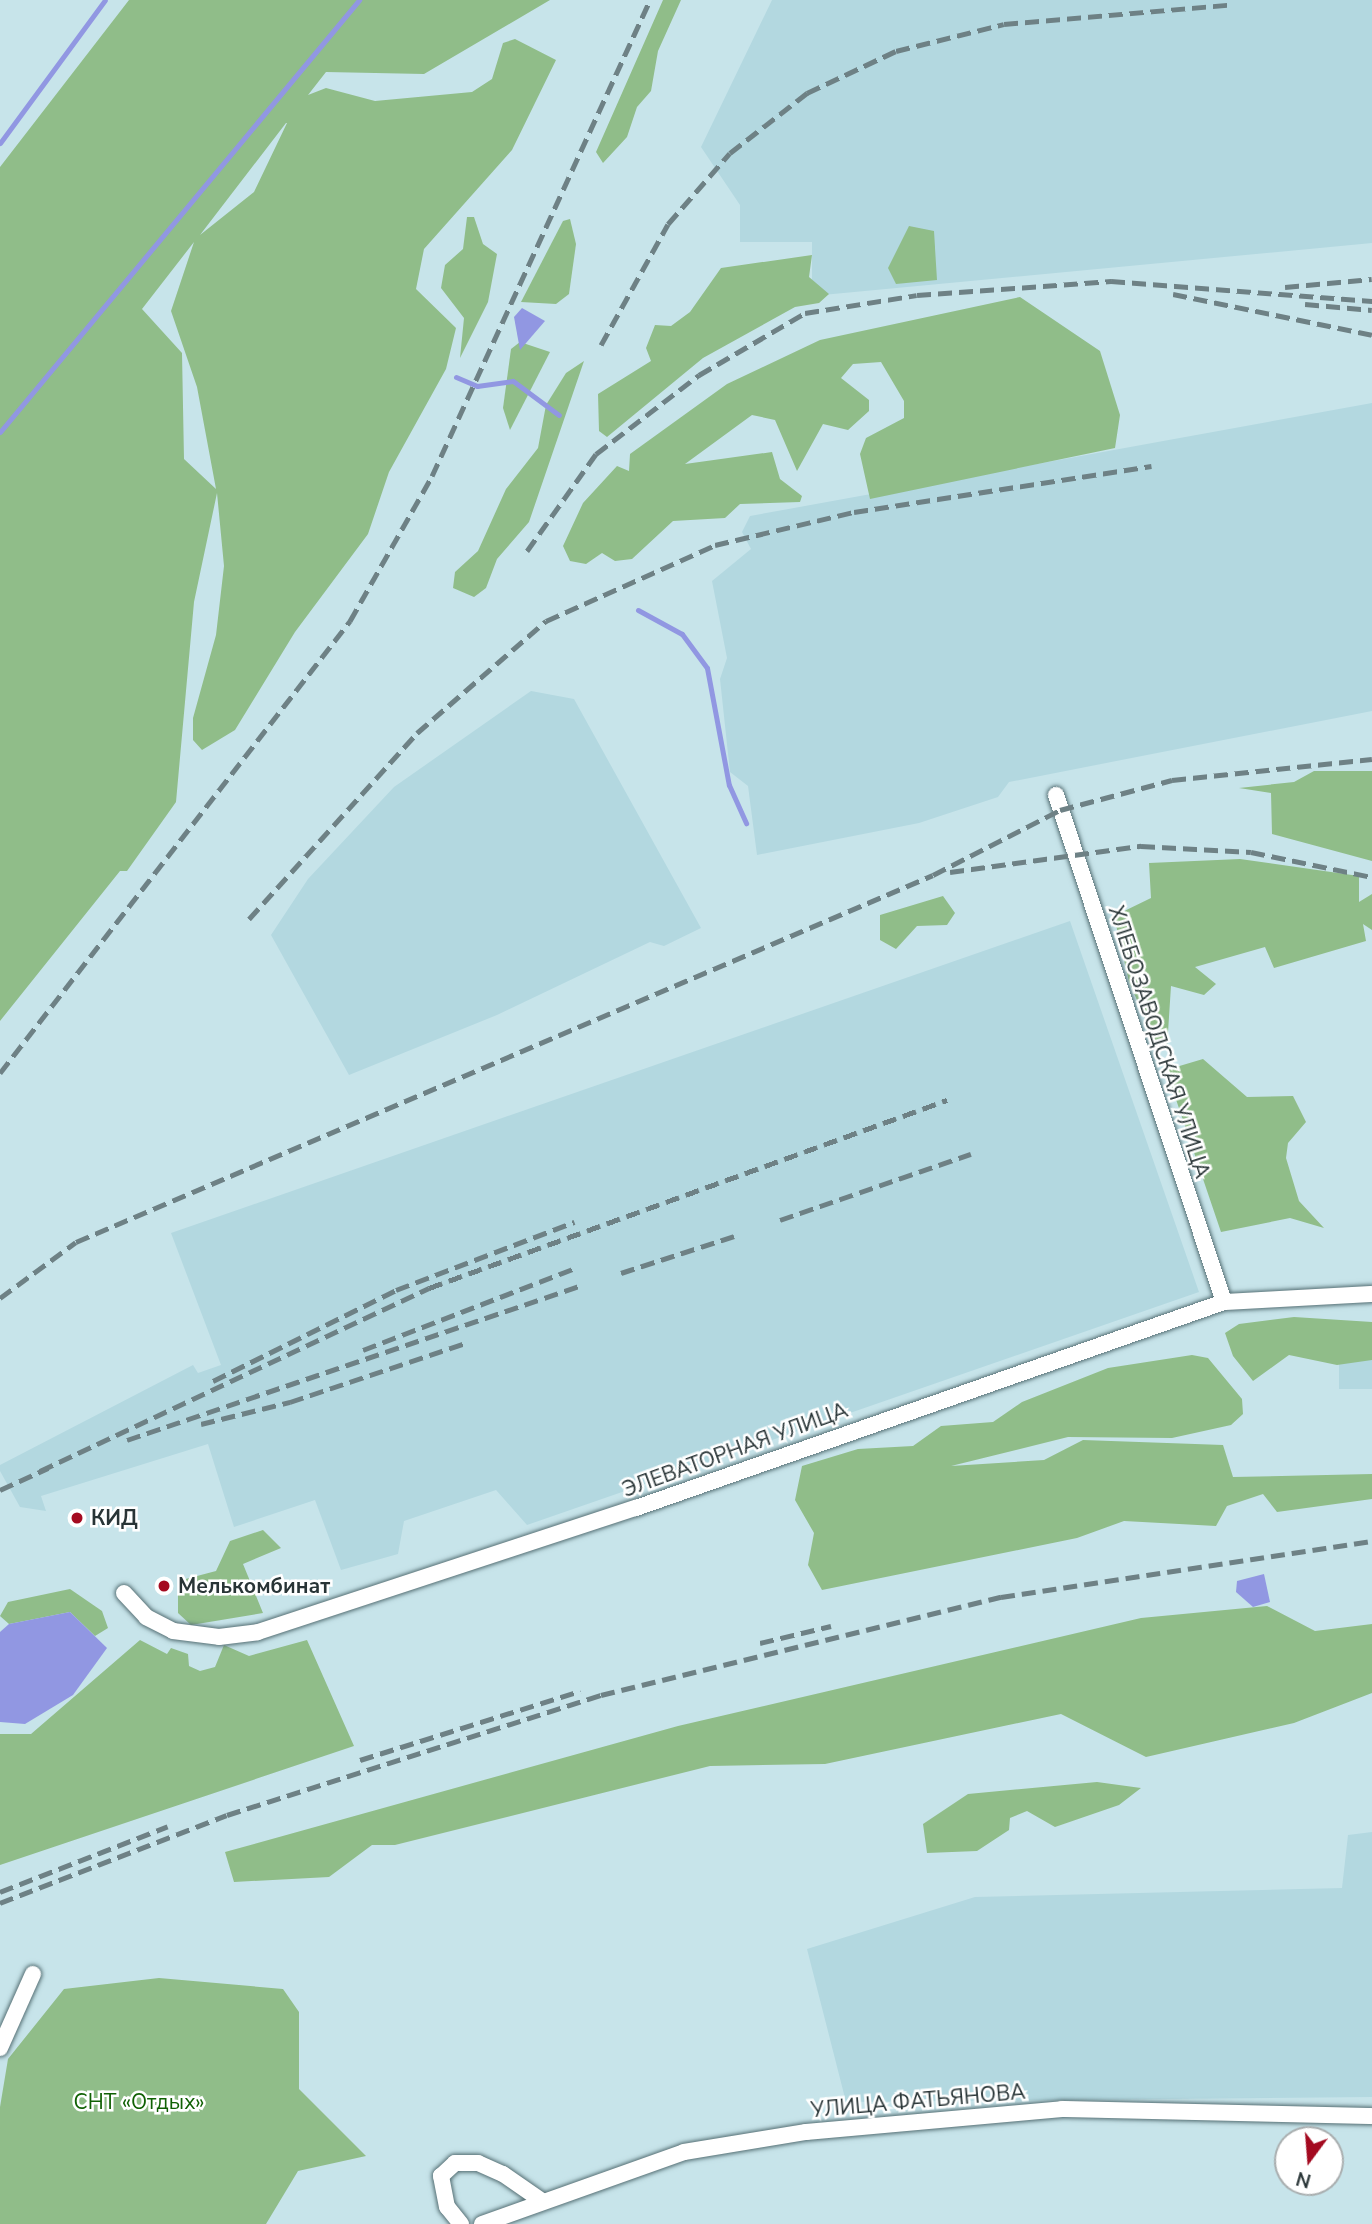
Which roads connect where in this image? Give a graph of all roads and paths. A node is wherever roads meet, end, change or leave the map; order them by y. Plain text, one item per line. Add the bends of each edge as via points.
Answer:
1 (1056, 795) dead end
2 (1372, 1294) edge
3 (1224, 1302) junction
4 (124, 1593) dead end
5 (33, 1974) dead end
6 (0, 2048) edge
7 (1372, 2116) edge
8 (542, 2202) junction
9 (461, 2224) edge
10 (482, 2224) edge

1 - 3 street, ХЛЕБОЗАВОДСКАЯ УЛИЦА
2 - 3 street, ЭЛЕВАТОРНАЯ УЛИЦА
3 - 4 street, ЭЛЕВАТОРНАЯ УЛИЦА via 636,1508 258,1632 219,1637 173,1631 146,1617
5 - 6 street
7 - 8 street, УЛИЦА ФАТЬЯНОВА via 1062,2109 806,2132 684,2152
8 - 9 street via 503,2174 478,2163 455,2163 441,2176 447,2207
8 - 10 street, УЛИЦА ФАТЬЯНОВА

